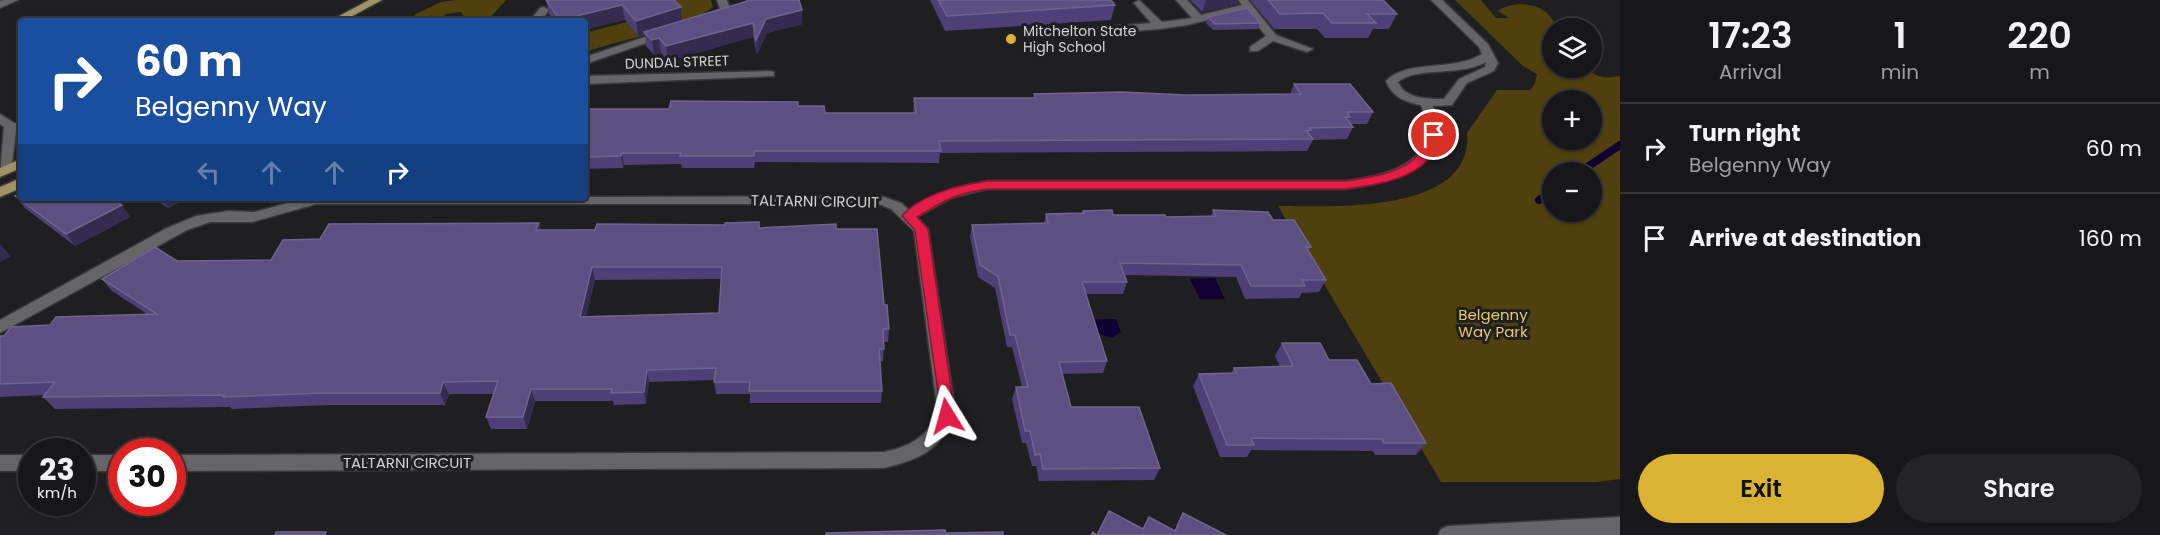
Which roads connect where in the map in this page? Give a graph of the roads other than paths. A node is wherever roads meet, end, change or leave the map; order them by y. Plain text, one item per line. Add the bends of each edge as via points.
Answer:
1 (13, 0) edge
2 (377, 0) edge
3 (722, 0) edge
4 (1181, 0) edge
5 (1436, 0) edge
6 (1139, 3) dead end
7 (1245, 3) edge
8 (0, 5) edge
9 (544, 10) edge
10 (341, 18) edge
11 (537, 18) edge
12 (1199, 19) junction
13 (698, 23) edge
14 (1159, 26) junction
15 (677, 29) edge
16 (1058, 34) dead end
17 (1272, 37) junction
18 (1254, 49) dead end
19 (1307, 49) dead end
20 (1489, 55) junction
21 (588, 59) edge
22 (770, 74) dead end
23 (588, 80) edge
24 (1426, 102) junction
25 (10, 124) edge
26 (18, 164) edge
27 (2, 172) edge
28 (18, 184) edge
29 (0, 193) edge
30 (588, 200) edge
31 (312, 201) edge
32 (909, 216) junction
33 (0, 327) edge
34 (0, 463) edge
35 (18, 463) edge
36 (186, 463) edge
37 (1620, 526) edge
38 (1448, 535) edge

1 - 8 street
2 - 10 main road
3 - 13 street via 725,10 719,16
4 - 12 street
5 - 20 street
6 - 14 street
7 - 12 street
7 - 17 street
9 - 11 street
12 - 14 street
14 - 16 street
15 - 21 street
17 - 18 street
17 - 19 street
20 - 24 street via 1490,69 1463,81 1448,102
20 - 24 street via 1456,68 1402,73 1392,81 1398,92
22 - 23 street, DUNDAL STREET
24 - 32 street via 1432,114 1434,135 1425,155 1411,167 1384,179 1346,185 987,185 944,194
25 - 27 street
26 - 27 main road
28 - 29 main road
30 - 32 street, TALTARNI CIRCUIT via 881,200
31 - 33 street, TALTARNI CIRCUIT via 252,217 221,214 199,218
32 - 36 street, TALTARNI CIRCUIT via 921,229 947,416 939,433 915,454 872,460
34 - 35 street
37 - 38 street

